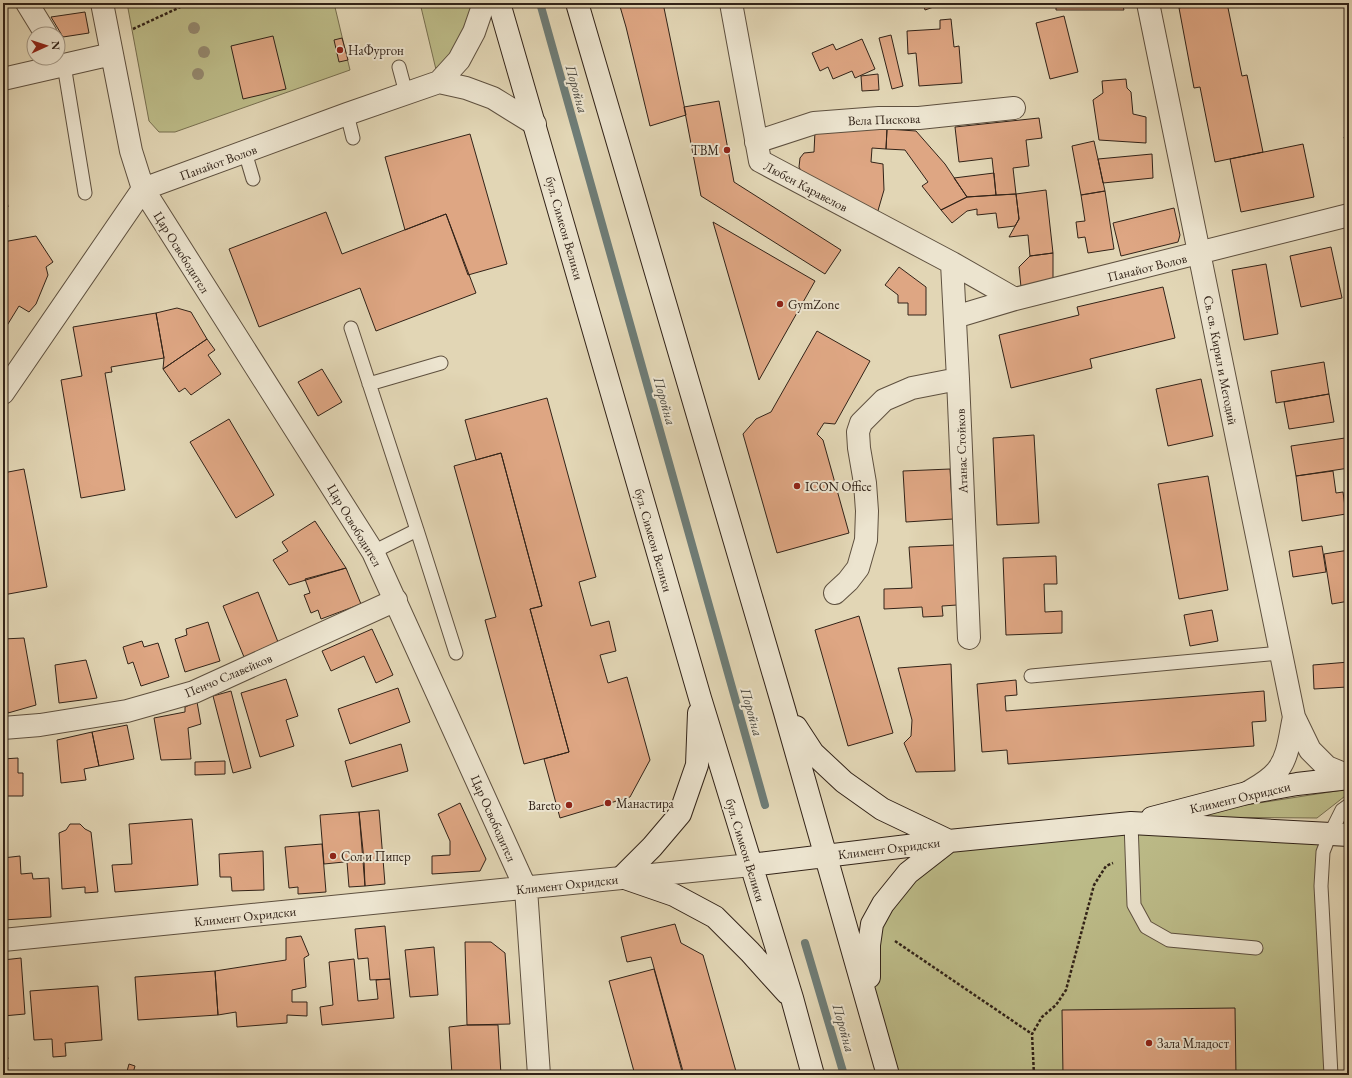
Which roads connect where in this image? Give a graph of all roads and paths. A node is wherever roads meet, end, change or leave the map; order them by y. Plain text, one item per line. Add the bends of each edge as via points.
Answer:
1 (27, 3) edge
2 (102, 3) edge
3 (189, 3) edge
4 (484, 3) edge
5 (499, 3) edge
6 (577, 3) edge
7 (731, 3) edge
8 (1148, 3) edge
9 (41, 26) edge
10 (132, 30) dead end
11 (112, 54) junction
12 (66, 59) edge
13 (43, 66) edge
14 (62, 66) edge
15 (399, 67) dead end
16 (3, 79) edge
17 (439, 82) junction
18 (406, 93) junction
19 (1014, 108) dead end
20 (347, 114) junction
21 (535, 124) junction
22 (353, 138) dead end
23 (756, 142) junction
24 (245, 152) junction
25 (253, 179) dead end
26 (142, 189) junction
27 (85, 193) dead end
28 (1349, 215) edge
29 (1200, 254) junction
30 (952, 263) junction
31 (1016, 299) junction
32 (955, 316) junction
33 (350, 328) dead end
34 (441, 363) dead end
35 (958, 379) junction
36 (368, 384) junction
37 (3, 393) edge
38 (417, 530) junction
39 (373, 552) junction
40 (835, 593) dead end
41 (396, 600) junction
42 (969, 638) dead end
43 (456, 653) dead end
44 (1280, 653) junction
45 (1031, 676) dead end
46 (700, 698) junction
47 (784, 709) junction
48 (1294, 717) junction
49 (3, 728) edge
50 (1349, 777) edge
51 (1247, 793) junction
52 (1349, 805) edge
53 (1131, 823) junction
54 (1339, 834) edge
55 (949, 841) junction
56 (1132, 855) junction
57 (827, 856) junction
58 (751, 866) junction
59 (622, 877) junction
60 (526, 889) junction
61 (872, 924) junction
62 (3, 940) edge
63 (1256, 948) dead end
64 (792, 998) junction
65 (870, 1006) junction
66 (1032, 1034) junction
67 (539, 1075) edge
68 (813, 1075) edge
69 (888, 1075) edge
70 (1034, 1075) edge
71 (1331, 1075) edge

1 - 9 street
2 - 11 street, Цар Освободител
3 - 10 path
4 - 17 street, Панайот Волов via 474,32 459,60
5 - 21 street, бул. Симеон Велики
6 - 47 street
7 - 23 street, Любен Каравелов
8 - 29 street, Св. св. Кирил и Методий
11 - 12 street
11 - 26 street, Цар Освободител via 131,151
13 - 16 street
14 - 27 lane
15 - 18 lane
17 - 18 street, Панайот Волов
17 - 21 street via 493,98
18 - 20 street, Панайот Волов
19 - 23 street, Вела Пискова via 919,118 814,123
20 - 22 lane
20 - 24 street, Панайот Волов
21 - 46 street, бул. Симеон Велики
23 - 30 street, Любен Каравелов via 760,161
24 - 25 lane
24 - 26 street, Панайот Волов
26 - 37 street
26 - 39 street, Цар Освободител
28 - 29 street, Панайот Волов
29 - 31 street, Панайот Волов
29 - 44 street, Св. св. Кирил и Методий
30 - 31 street
30 - 32 street, Атанас Стойков
31 - 32 street, Панайот Волов
32 - 35 street, Атанас Стойков
33 - 36 lane
34 - 36 lane
35 - 40 street via 912,388 884,400 861,423 858,448 865,483 866,540 858,568
35 - 42 street, Атанас Стойков
36 - 38 lane
38 - 39 lane
38 - 43 lane
39 - 41 street, Цар Освободител
41 - 49 street, Пенчо Славейков via 194,692 127,711 40,725
41 - 60 street, Цар Освободител
44 - 45 lane
44 - 48 street, Св. св. Кирил и Методий
46 - 58 street, бул. Симеон Велики
46 - 59 street via 697,765 680,814
47 - 55 street via 813,752 844,782 882,809
47 - 57 street
48 - 50 street via 1310,750 1327,767
48 - 51 street via 1285,755 1278,770 1267,781
50 - 51 street, Климент Охридски
51 - 53 street, Климент Охридски
52 - 54 lane via 1342,810
53 - 54 street, Климент Охридски
53 - 55 street, Климент Охридски
53 - 56 lane
54 - 71 lane via 1323,852 1322,886
55 - 57 street, Климент Охридски
55 - 61 street via 908,873 883,904
56 - 63 lane via 1134,905 1146,927 1169,940
56 - 66 path via 1106,866 1094,885 1066,990 1056,1005 1042,1017
57 - 58 street, Климент Охридски
57 - 65 street
58 - 59 street, Климент Охридски
58 - 64 street, бул. Симеон Велики
59 - 60 street, Климент Охридски
59 - 64 street via 674,895 715,917
60 - 62 street, Климент Охридски
60 - 67 street, Цар Освободител
61 - 65 street via 869,945
61 - 66 path
64 - 68 street, бул. Симеон Велики
65 - 69 street
66 - 70 path

